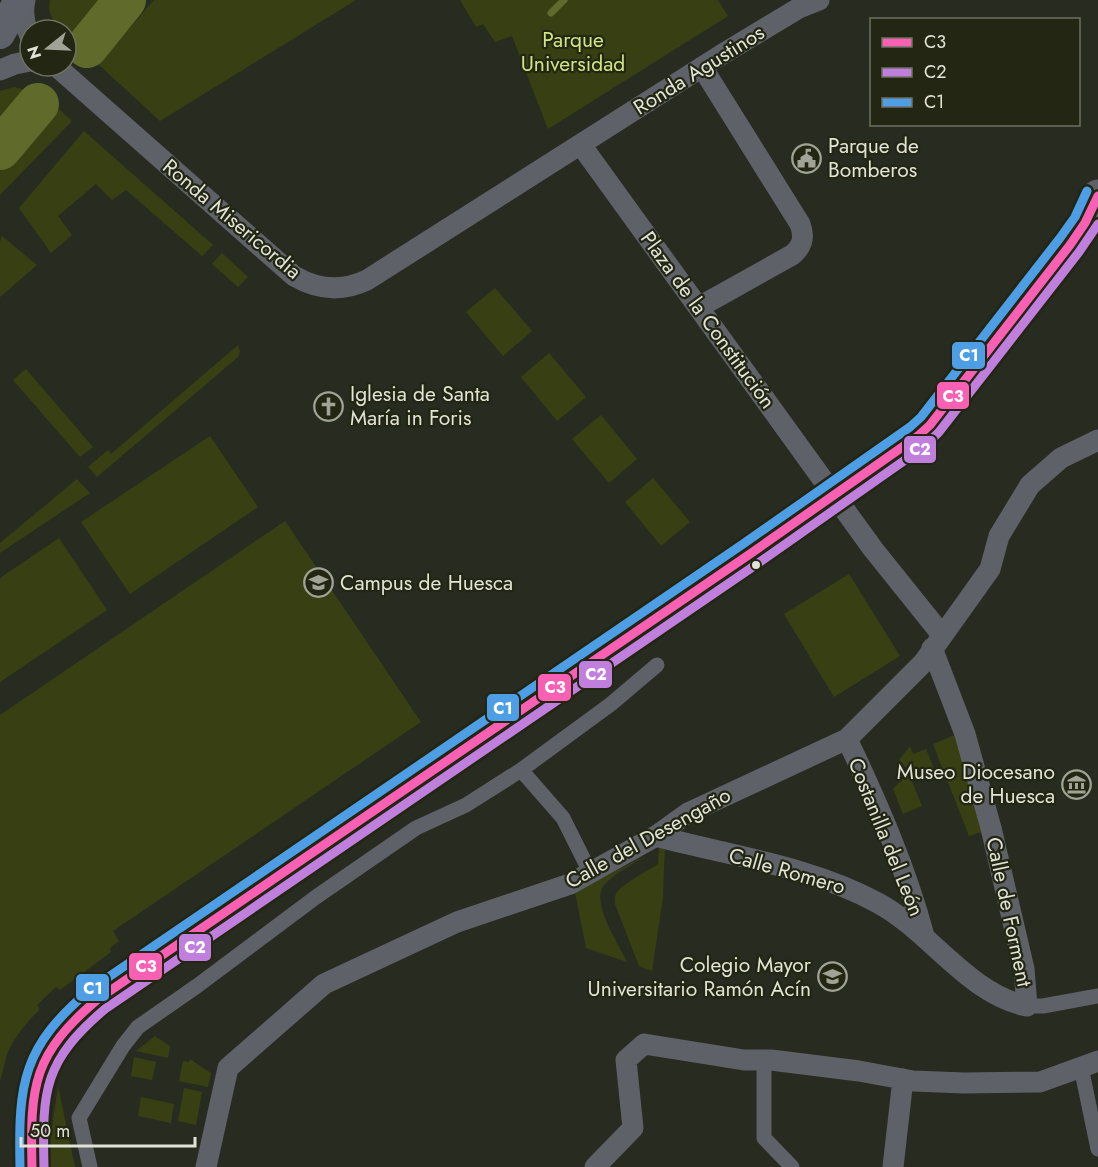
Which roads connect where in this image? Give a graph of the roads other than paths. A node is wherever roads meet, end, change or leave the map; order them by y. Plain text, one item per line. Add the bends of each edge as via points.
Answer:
1 (18, 0) edge
2 (25, 0) edge
3 (819, 0) edge
4 (0, 12) edge
5 (24, 18) edge
6 (0, 34) edge
7 (18, 44) edge
8 (18, 63) edge
9 (702, 67) junction
10 (0, 70) edge
11 (70, 78) edge
12 (581, 145) junction
13 (1098, 196) edge
14 (699, 308) junction
15 (1098, 440) edge
16 (834, 496) junction
17 (937, 642) junction
18 (657, 665) dead end
19 (847, 739) junction
20 (521, 770) junction
21 (656, 836) junction
22 (590, 872) junction
23 (924, 936) junction
24 (1098, 996) edge
25 (1027, 1006) junction
26 (768, 1060) junction
27 (1089, 1064) edge
28 (903, 1079) junction
29 (1098, 1149) edge
30 (32, 1167) edge
31 (90, 1167) edge
32 (206, 1167) edge
33 (595, 1167) edge
34 (792, 1167) edge
35 (893, 1167) edge

1 - 4 main road
1 - 6 main road
2 - 5 street
3 - 9 street, Ronda Agustinos
6 - 7 street
8 - 10 street
9 - 12 street, Ronda Agustinos
9 - 14 street via 803,232 799,249 792,255
11 - 12 street, Ronda Misericordia via 294,276 325,288 343,288 368,280
12 - 14 street, Plaza de la Constitución
13 - 16 main road via 1070,245 930,425
14 - 16 street, Plaza de la Constitución
15 - 17 street, Calle del Desengaño via 1061,458 1030,485 999,536 990,569
16 - 17 street, Plaza de la Constitución
16 - 30 main road via 86,1009 56,1039 37,1077 30,1119
17 - 19 street, Calle del Desengaño via 922,663
17 - 25 street, Calle de Forment via 991,828 1024,969
18 - 20 street
19 - 21 street, Calle del Desengaño via 688,813
19 - 23 street, Costanilla del León via 912,893
20 - 22 street via 563,818
20 - 31 street via 466,805 416,828 138,1027 79,1118
21 - 22 street, Calle del Desengaño
21 - 23 street, Calle Romero via 785,866 849,888 882,905
22 - 32 street, Calle del Desengaño via 570,884 457,922 324,984 228,1068
23 - 25 street, Calle Romero via 999,998
24 - 25 street, Calle de Forment
26 - 28 street
26 - 33 street via 744,1060 644,1044 626,1060 633,1128
26 - 34 street via 764,1138
27 - 28 street via 1040,1082
27 - 29 street
28 - 35 street

